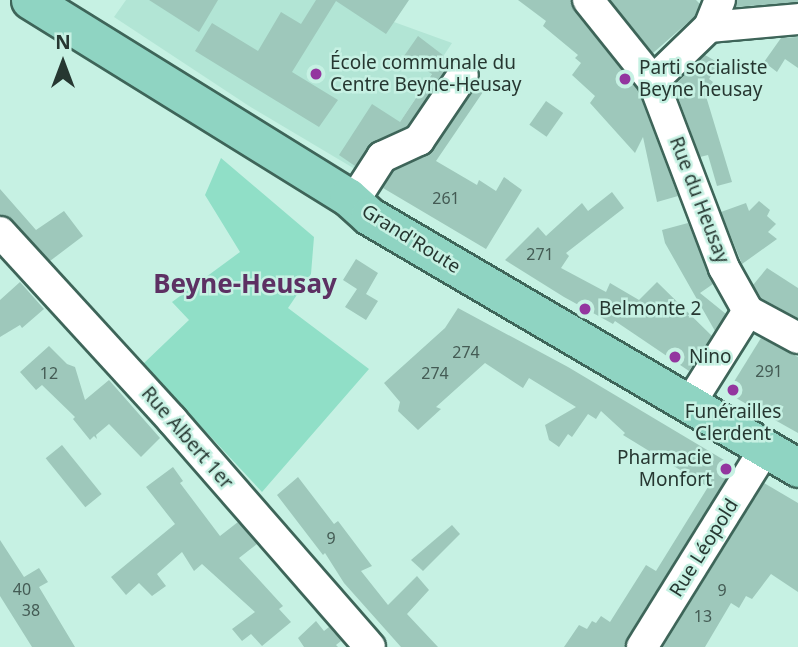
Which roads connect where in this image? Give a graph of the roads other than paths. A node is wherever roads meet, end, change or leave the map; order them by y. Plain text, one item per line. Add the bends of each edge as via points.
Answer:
1 (30, 0) edge
2 (588, 0) edge
3 (714, 13) edge
4 (798, 19) edge
5 (463, 75) dead end
6 (653, 81) junction
7 (353, 202) junction
8 (0, 232) edge
9 (748, 311) junction
10 (798, 338) edge
11 (689, 405) junction
12 (765, 449) junction
13 (798, 468) edge
14 (370, 647) edge
15 (642, 647) edge

1 - 7 main road, Grand'Route
2 - 6 street, Rue du Heusay
3 - 4 street
3 - 6 street
5 - 7 street via 419,140 382,157
6 - 9 street, Rue du Heusay via 724,268
7 - 11 main road, Grand'Route via 378,222
8 - 14 street, Rue Albert 1er
9 - 10 street
9 - 11 street
11 - 12 main road, Grand'Route
12 - 13 main road, Grand'Route
12 - 15 street, Rue Léopold

